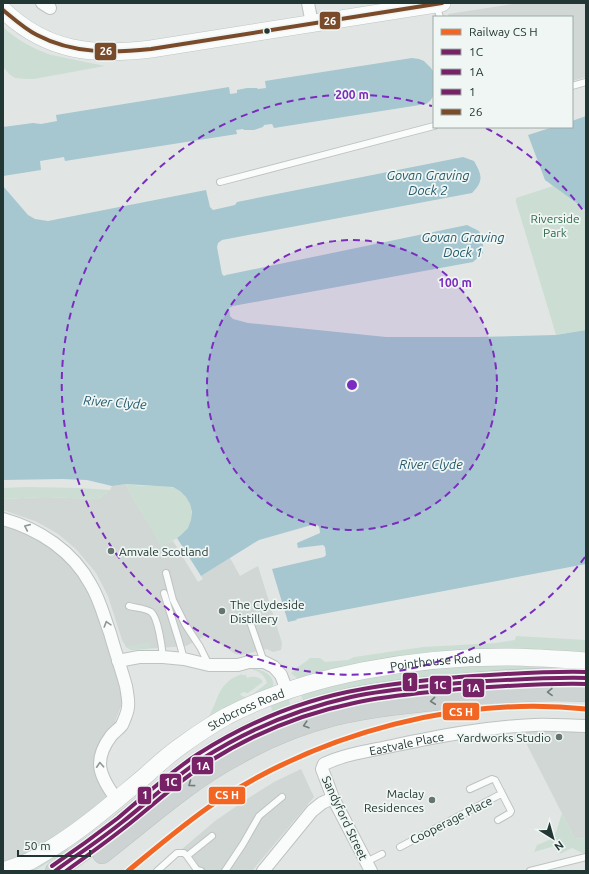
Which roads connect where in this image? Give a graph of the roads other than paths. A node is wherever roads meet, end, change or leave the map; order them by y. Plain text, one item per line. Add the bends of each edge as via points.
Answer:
1 (308, 3) edge
2 (440, 8) edge
3 (3, 10) edge
4 (312, 24) junction
5 (586, 82) edge
6 (573, 86) edge
7 (433, 126) edge
8 (220, 182) dead end
9 (3, 519) edge
10 (166, 573) dead end
11 (164, 594) dead end
12 (129, 606) dead end
13 (249, 619) dead end
14 (164, 657) junction
15 (184, 659) junction
16 (586, 660) edge
17 (118, 661) junction
18 (264, 662) junction
19 (209, 665) junction
20 (586, 678) edge
21 (287, 691) junction
22 (586, 692) edge
23 (586, 726) edge
24 (324, 764) joint
25 (470, 789) dead end
26 (501, 794) junction
27 (282, 797) dead end
28 (333, 798) junction
29 (117, 800) junction
30 (498, 820) dead end
31 (212, 836) dead end
32 (400, 846) dead end
33 (382, 854) dead end
34 (187, 856) junction
35 (586, 857) edge
36 (368, 866) edge
37 (3, 871) edge
38 (55, 871) edge
39 (78, 871) edge
40 (157, 871) edge
41 (201, 871) edge
42 (225, 871) edge
43 (263, 871) edge
44 (530, 871) edge

1 - 4 street
2 - 4 street
3 - 4 street via 26,30 43,39 81,50 102,52 151,49
5 - 6 lane
7 - 8 lane
17 -> 9 street via 97,596 75,562 44,536 18,523
10 - 19 lane via 173,600
11 - 15 lane
12 - 14 lane via 154,614
13 - 18 lane
14 - 15 street
14 - 17 street via 139,657
15 - 19 street
16 - 21 street, Pointhouse Road via 507,657 422,662 344,675
29 -> 17 street via 104,780 99,762 101,752 121,725 128,709 126,686
18 - 19 street
18 - 21 street, Stobcross Road via 274,667 281,675
20 - 38 main road via 514,678 382,692 352,697 298,712 253,730 201,760
21 - 29 street, Stobcross Road via 244,708 199,733
22 -> 39 main road via 514,692 417,702 367,709 288,730 255,745 206,773
23 - 24 street, Eastvale Place via 535,725 470,730 354,754
24 - 28 street, Sandyford Street via 322,769
25 - 26 lane, Cooperage Place via 492,778
26 - 30 lane, Cooperage Place via 511,811
26 - 32 lane, Cooperage Place
27 - 42 lane via 259,816
28 - 36 street, Sandyford Street
28 - 43 street via 312,811
29 - 37 street, Stobcross Road via 68,838 38,857
31 - 34 lane
33 - 36 lane
34 - 40 lane via 184,853 177,853
34 - 41 lane via 197,870
35 - 44 lane

